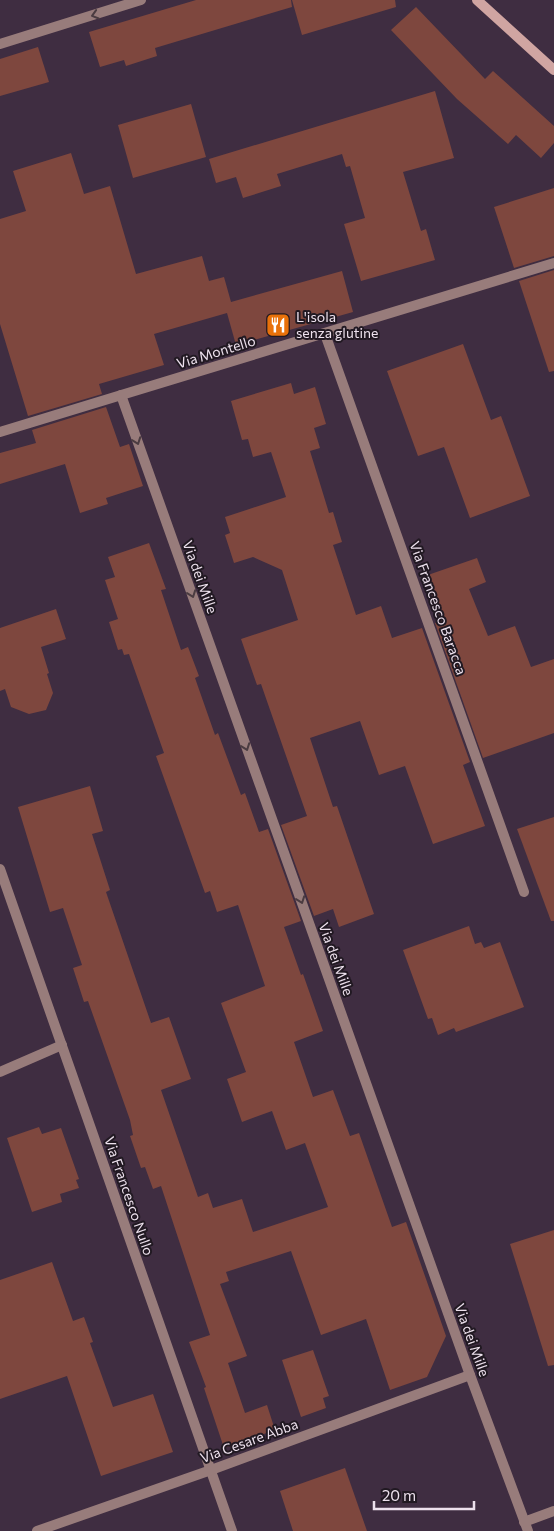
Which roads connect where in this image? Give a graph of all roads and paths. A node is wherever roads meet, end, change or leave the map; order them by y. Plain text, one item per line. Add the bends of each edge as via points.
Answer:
1 (141, 0) edge
2 (477, 0) edge
3 (0, 44) edge
4 (554, 70) edge
5 (554, 263) edge
6 (325, 334) junction
7 (121, 395) junction
8 (0, 432) edge
9 (0, 869) edge
10 (524, 892) dead end
11 (62, 1045) junction
12 (0, 1072) edge
13 (470, 1375) junction
14 (211, 1470) junction
15 (554, 1511) edge
16 (526, 1526) edge
17 (37, 1531) edge
18 (232, 1531) edge

1 -> 3 street
2 - 4 street
5 - 6 street, Via Montello
6 - 7 street, Via Montello
6 - 10 street, Via Francesco Baracca
7 - 8 street, Via Montello
7 -> 13 street, Via dei Mille
9 - 11 street, Via Francesco Nullo
11 - 12 street
11 - 14 street, Via Francesco Nullo
13 - 14 street, Via Cesare Abba
13 - 16 street, Via dei Mille
14 - 17 street, Via Cesare Abba
14 - 18 street, Via Francesco Nullo
15 - 16 street

